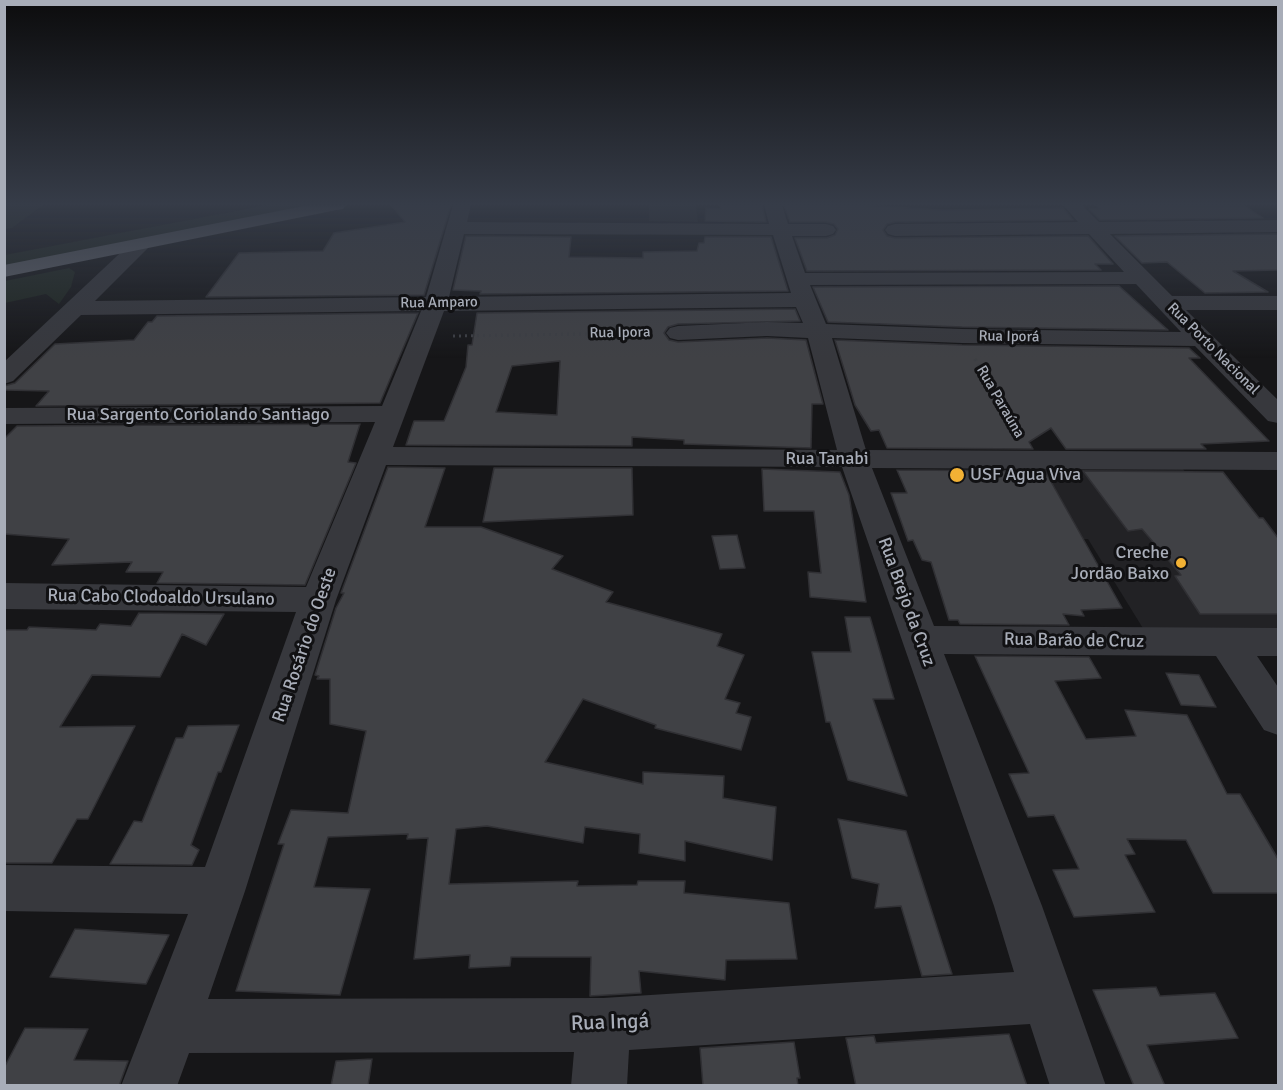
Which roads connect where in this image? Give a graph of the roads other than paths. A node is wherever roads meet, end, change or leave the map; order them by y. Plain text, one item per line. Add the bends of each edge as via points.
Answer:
1 (81, 256) edge
2 (129, 256) edge
3 (448, 256) edge
4 (788, 256) edge
5 (1121, 256) edge
6 (4, 271) edge
7 (1142, 278) junction
8 (800, 290) junction
9 (436, 303) junction
10 (1168, 303) junction
11 (1278, 303) edge
12 (74, 308) junction
13 (818, 332) junction
14 (678, 333) road end
15 (1201, 339) junction
16 (4, 376) edge
17 (1277, 412) edge
18 (391, 414) junction
19 (4, 416) edge
20 (376, 456) junction
21 (854, 459) junction
22 (1278, 461) edge
23 (4, 596) edge
24 (318, 600) junction
25 (920, 639) junction
26 (1227, 642) junction
27 (1278, 642) edge
28 (1278, 718) edge
29 (4, 888) edge
30 (220, 891) junction
31 (1049, 996) junction
32 (603, 1025) junction
33 (171, 1026) junction
34 (148, 1086) edge
35 (599, 1086) edge
36 (1078, 1086) edge

1 - 6 highway
2 - 12 street
3 - 9 street, Rua Rosário do Oeste
4 - 8 street, Rua Brejo da Cruz
5 - 7 street, Rua Porto Nacional
7 - 8 street, Rua Amparo
7 - 10 street, Rua Porto Nacional
8 - 9 street, Rua Amparo
8 - 13 street, Rua Brejo da Cruz
9 - 12 street, Rua Amparo
9 - 18 street, Rua Rosário do Oeste
10 - 11 street
10 - 15 street, Rua Porto Nacional
12 - 16 street
13 - 14 street via 767,329
13 - 15 street, Rua Iporá
13 - 21 street, Rua Brejo da Cruz
15 - 17 street, Rua Porto Nacional
18 - 19 street, Rua Sargento Coriolando Santiago
18 - 20 street, Rua Rosário do Oeste
20 - 21 street, Rua Tanabi
20 - 24 street, Rua Rosário do Oeste
21 - 22 street, Rua Tanabi
21 - 25 street, Rua Brejo da Cruz
23 - 24 street, Rua Cabo Clodoaldo Ursulano
24 - 30 street, Rua Rosário do Oeste
25 - 26 street, Rua Barão de Cruz
25 - 31 street, Rua Brejo da Cruz
26 - 27 street, Rua Barão de Cruz
26 - 28 street
29 - 30 street
30 - 33 street, Rua Rosário do Oeste
31 - 32 street, Rua Ingá
31 - 36 street
32 - 33 street, Rua Ingá
32 - 35 street
33 - 34 street, Rua Rosário do Oeste

